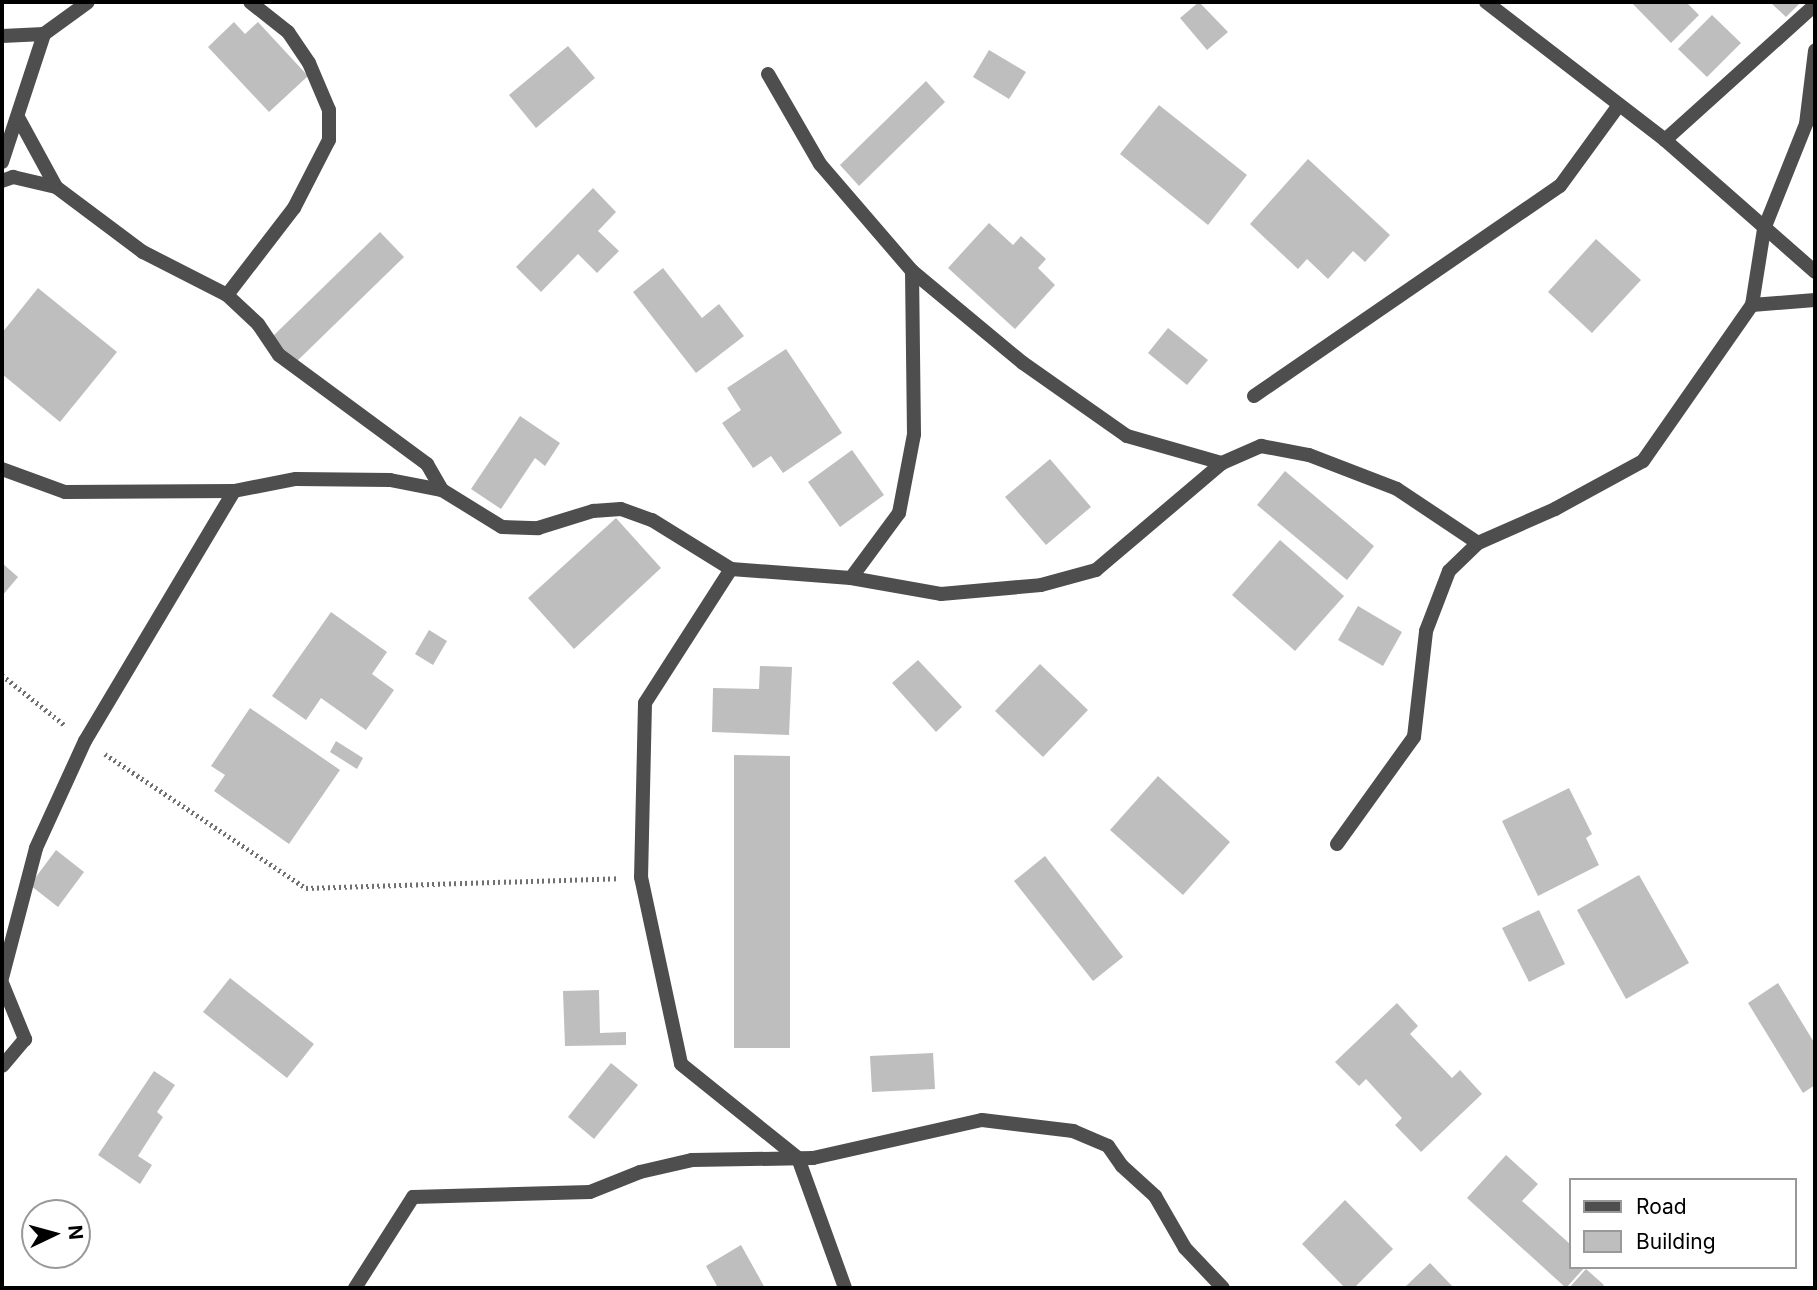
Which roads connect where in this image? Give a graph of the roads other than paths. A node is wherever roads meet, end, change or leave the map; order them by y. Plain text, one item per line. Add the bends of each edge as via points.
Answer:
1 (88, 2) edge
2 (250, 2) edge
3 (1486, 2) edge
4 (1815, 5) edge
5 (44, 33) junction
6 (2, 36) edge
7 (1815, 51) edge
8 (768, 74) dead end
9 (1619, 105) junction
10 (19, 119) junction
11 (1665, 140) junction
12 (2, 162) edge
13 (2, 181) edge
14 (56, 187) junction
15 (1764, 229) junction
16 (912, 271) junction
17 (1815, 272) edge
18 (227, 295) junction
19 (1815, 300) edge
20 (1752, 305) junction
21 (1254, 396) dead end
22 (1222, 463) junction
23 (2, 469) edge
24 (442, 490) junction
25 (234, 491) junction
26 (1478, 543) junction
27 (732, 569) junction
28 (851, 578) junction
29 (1337, 844) dead end
30 (2, 981) edge
31 (2, 1066) edge
32 (798, 1158) junction
33 (355, 1288) edge
34 (845, 1288) edge
35 (1223, 1288) edge

1 - 5 street
2 - 18 street via 288,32 309,63 328,110 329,140 294,208
3 - 9 street
4 - 11 street
5 - 6 street
5 - 10 street
7 - 15 street via 1806,124
8 - 16 street via 820,164
9 - 11 street
9 - 21 street via 1560,186
10 - 12 street
10 - 14 street
11 - 15 street
13 - 14 street via 13,177
14 - 18 street via 143,252
15 - 17 street
15 - 20 street
16 - 22 street via 1023,363 1127,436
16 - 28 street via 914,434 899,513
18 - 24 street via 258,324 279,355 427,464
19 - 20 street
20 - 26 street via 1643,461 1555,509
22 - 26 street via 1261,446 1309,455 1397,489
22 - 28 street via 1096,570 1074,578 941,594
23 - 25 street via 65,492
24 - 25 street via 390,480 296,479
24 - 27 street via 502,527 538,528 593,511 621,509 652,520
25 - 30 street via 85,741 36,848
26 - 29 street via 1449,571 1426,631 1414,737
27 - 28 street
27 - 32 street via 645,703 640,877 681,1064
30 - 31 street via 25,1039
32 - 33 street via 692,1160 640,1172 590,1192 413,1198
32 - 34 street
32 - 35 street via 946,1132 982,1120 1095,1137 1155,1196 1185,1248

